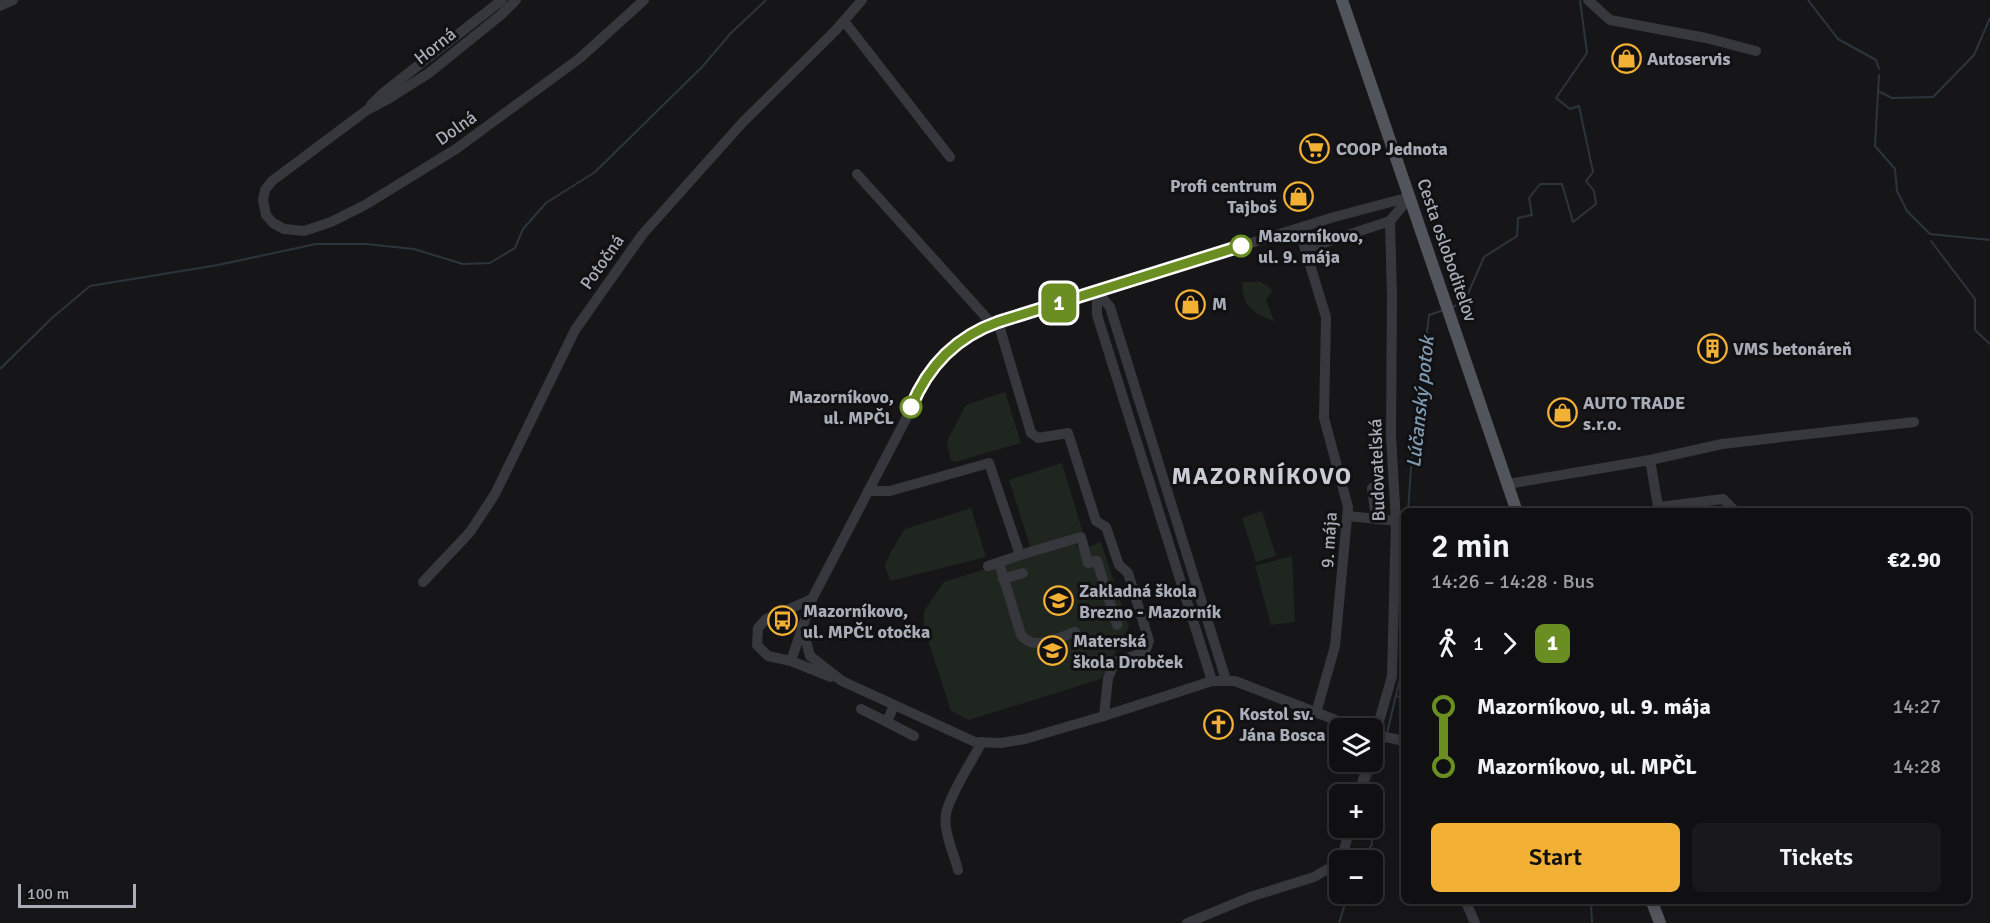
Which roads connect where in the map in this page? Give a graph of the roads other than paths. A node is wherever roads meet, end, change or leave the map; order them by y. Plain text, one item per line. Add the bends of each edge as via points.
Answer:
1 (13, 0) edge
2 (502, 0) edge
3 (516, 0) edge
4 (862, 0) edge
5 (1342, 0) edge
6 (1588, 0) edge
7 (639, 2) edge
8 (0, 6) edge
9 (844, 21) junction
10 (1756, 51) dead end
11 (367, 110) junction
12 (950, 157) dead end
13 (857, 174) dead end
14 (1410, 197) junction
15 (266, 215) joint
16 (1390, 220) junction
17 (1299, 229) junction
18 (1305, 249) junction
19 (1096, 292) junction
20 (995, 323) junction
21 (1914, 422) dead end
22 (1650, 460) junction
23 (1508, 484) junction
24 (1372, 488) dead end
25 (868, 491) junction
26 (1516, 508) edge
27 (1659, 508) edge
28 (1665, 508) edge
29 (1732, 508) edge
30 (1347, 516) junction
31 (1376, 519) junction
32 (1396, 521) junction
33 (1020, 555) junction
34 (999, 563) junction
35 (987, 566) dead end
36 (1023, 573) dead end
37 (1004, 579) junction
38 (423, 582) dead end
39 (812, 599) junction
40 (1117, 625) dead end
41 (803, 630) junction
42 (1075, 632) dead end
43 (791, 661) junction
44 (1226, 680) junction
45 (842, 681) junction
46 (1212, 681) junction
47 (894, 705) junction
48 (861, 709) dead end
49 (1316, 713) junction
50 (1104, 716) junction
51 (1329, 718) edge
52 (1383, 719) edge
53 (886, 722) junction
54 (914, 736) dead end
55 (1383, 738) edge
56 (1401, 741) edge
57 (982, 742) junction
58 (1329, 868) edge
59 (958, 870) dead end
60 (1467, 904) edge
61 (1653, 904) edge
62 (1187, 923) edge
63 (1475, 923) edge
64 (1660, 923) edge

1 - 8 street
2 - 11 street, Horná via 383,93
3 - 11 street, Horná via 429,73
4 - 9 street, Potočná
5 - 14 main road, Cesta osloboditeľov
6 - 10 street via 1610,20
7 - 15 street, Dolná via 580,58 456,149 364,205 304,231 284,230
9 - 12 street
9 - 38 street, Potočná via 742,122 642,235 575,330 495,494 470,532
11 - 15 street, Horná via 272,181 262,200
13 - 20 street
14 - 16 street
14 - 17 street
14 - 23 main road, Cesta osloboditeľov
16 - 18 street
16 - 32 street, Budovateľská via 1391,436
17 - 18 street, 9. mája
17 - 19 street
18 - 30 street, 9. mája via 1326,317 1324,418 1348,507
19 - 20 street
19 - 44 street via 1110,307
19 - 46 street via 1097,315
20 - 25 street via 963,339 931,368
20 - 50 street via 1031,433 1038,438 1068,433 1096,521 1106,527 1119,565 1128,573 1149,641 1144,652 1115,662 1108,678
21 - 22 street via 1722,444
22 - 23 street
22 - 27 street
23 - 26 main road, Cesta osloboditeľov
24 - 31 street
25 - 33 street via 890,491 989,463
25 - 39 street
28 - 29 street via 1723,499
30 - 31 street
30 - 49 street, 9. mája via 1335,646
31 - 32 street
32 - 52 street, Budovateľská via 1392,676
33 - 34 street
33 - 40 street via 1081,537 1088,563 1097,561
34 - 35 street
34 - 37 street
36 - 37 street
37 - 42 street via 1026,641 1034,645
39 - 41 street
39 - 43 street via 766,619 758,628 757,645 768,656
41 - 43 street
41 - 45 street via 810,656
43 - 45 street
44 - 46 street
44 - 49 street
45 - 47 street
46 - 50 street
47 - 53 street
47 - 57 street
48 - 53 street
49 - 51 street
50 - 57 street via 1024,739
53 - 54 street
55 - 56 street
57 - 59 street via 946,814
58 - 62 street
60 - 63 street
61 - 64 main road

